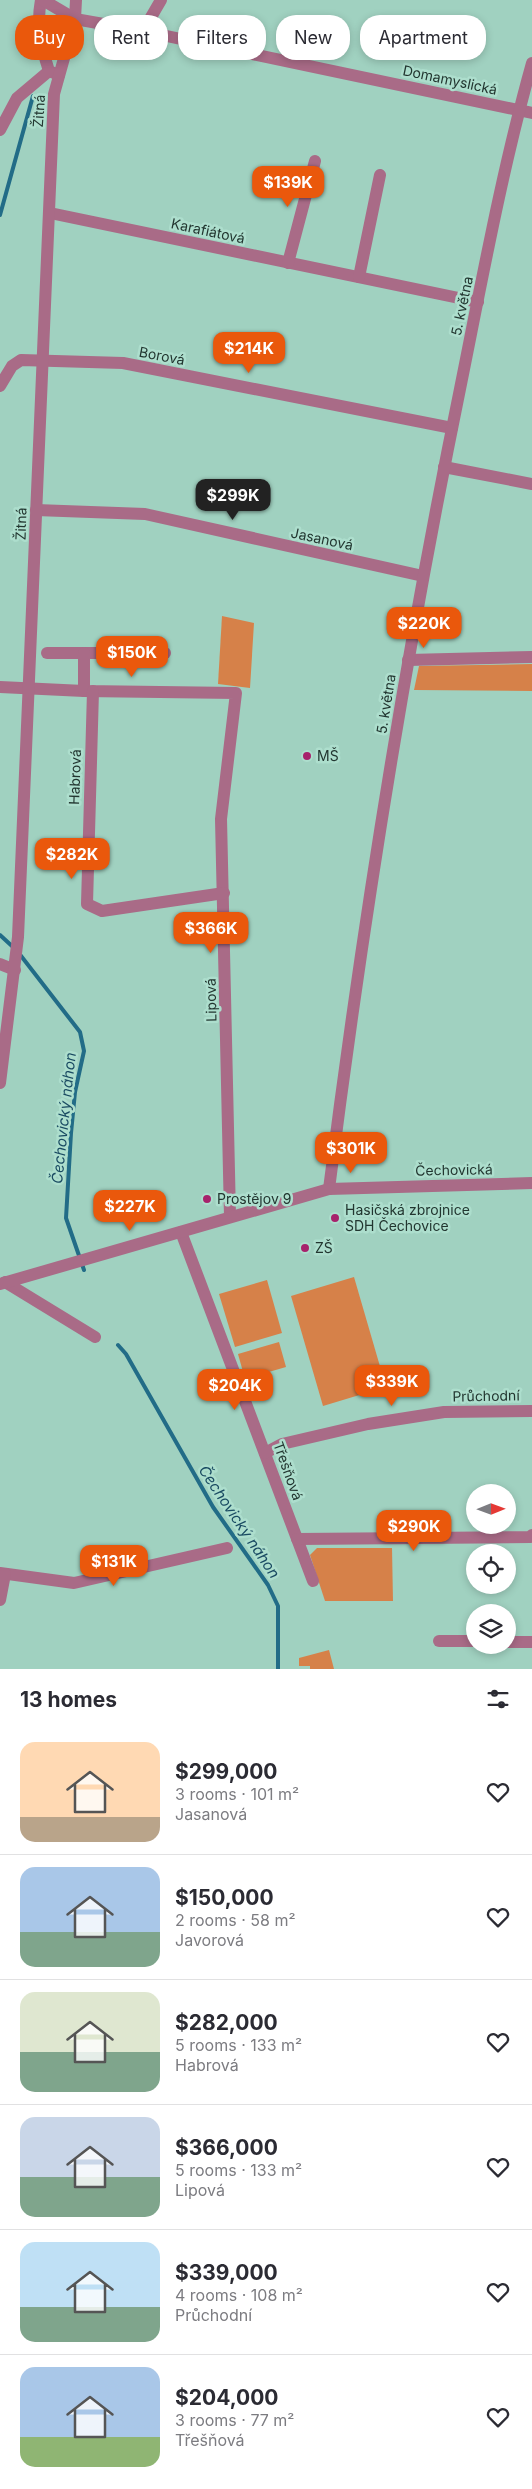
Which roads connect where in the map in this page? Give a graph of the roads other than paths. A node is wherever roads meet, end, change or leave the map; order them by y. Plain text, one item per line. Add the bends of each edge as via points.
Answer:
1 (42, 0) edge
2 (76, 0) edge
3 (161, 0) edge
4 (40, 15) edge
5 (67, 15) edge
6 (74, 15) edge
7 (152, 15) edge
8 (168, 36) edge
9 (47, 60) edge
10 (59, 60) edge
11 (532, 63) edge
12 (54, 73) junction
13 (519, 110) junction
14 (532, 113) edge
15 (0, 130) edge
16 (315, 161) dead end
17 (380, 175) dead end
18 (50, 213) junction
19 (288, 263) junction
20 (359, 277) junction
21 (478, 302) junction
22 (42, 360) junction
23 (0, 386) edge
24 (452, 428) junction
25 (444, 467) junction
26 (532, 484) edge
27 (36, 510) junction
28 (423, 576) junction
29 (47, 653) dead end
30 (84, 653) junction
31 (165, 653) dead end
32 (532, 657) edge
33 (408, 660) junction
34 (0, 687) edge
35 (29, 690) junction
36 (89, 691) junction
37 (224, 893) junction
38 (0, 964) edge
39 (15, 966) junction
40 (0, 1083) edge
41 (532, 1183) edge
42 (329, 1189) junction
43 (230, 1216) junction
44 (181, 1232) junction
45 (2, 1283) edge
46 (96, 1337) dead end
47 (532, 1411) edge
48 (265, 1453) junction
49 (531, 1536) edge
50 (297, 1539) junction
51 (227, 1548) dead end
52 (2, 1574) edge
53 (313, 1581) dead end
54 (0, 1600) edge
55 (439, 1641) dead end
56 (466, 1641) edge
57 (516, 1642) edge
58 (532, 1642) edge

1 - 4 street, Domamyslická
1 - 5 street, Domamyslická
2 - 6 street, Žitná
3 - 7 street
8 - 13 street, Domamyslická
9 - 12 street, Žitná
10 - 12 street, Žitná
11 - 13 street, 5. května
12 - 15 street, Žitná via 17,98
12 - 18 street, Žitná
13 - 14 street, Domamyslická
13 - 21 street, 5. května
16 - 19 street
17 - 20 street
18 - 19 street, Karafiátová
18 - 22 street, Žitná
19 - 20 street, Karafiátová
20 - 21 street, Karafiátová
21 - 24 street, 5. května
22 - 23 street via 16,362
22 - 24 street, Borová via 123,363
22 - 27 street, Žitná
24 - 25 street, 5. května
25 - 26 street
25 - 28 street, 5. května
27 - 28 street, Jasanová via 145,514
27 - 35 street, Žitná
28 - 33 street, 5. května
29 - 30 street
30 - 31 street
30 - 36 street
32 - 33 street
33 - 42 street, 5. května via 348,1041
34 - 35 street
35 - 36 street
35 - 39 street, Žitná
36 - 37 street, Lipová via 236,693 221,819
36 - 37 street, Habrová via 87,904 102,911
37 - 43 street, Lipová
38 - 39 street
39 - 40 street, Žitná
41 - 42 street, Čechovická
42 - 43 street, Čechovická
43 - 44 street, Čechovická
44 - 45 street, Čechovická
44 - 48 street, Třešňová
45 - 46 street
47 - 48 street, Průchodní via 427,1414 282,1444
48 - 50 street, Třešňová
49 - 50 street
50 - 53 street, Třešňová
51 - 52 street via 74,1582
52 - 54 street
55 - 56 street
57 - 58 street

